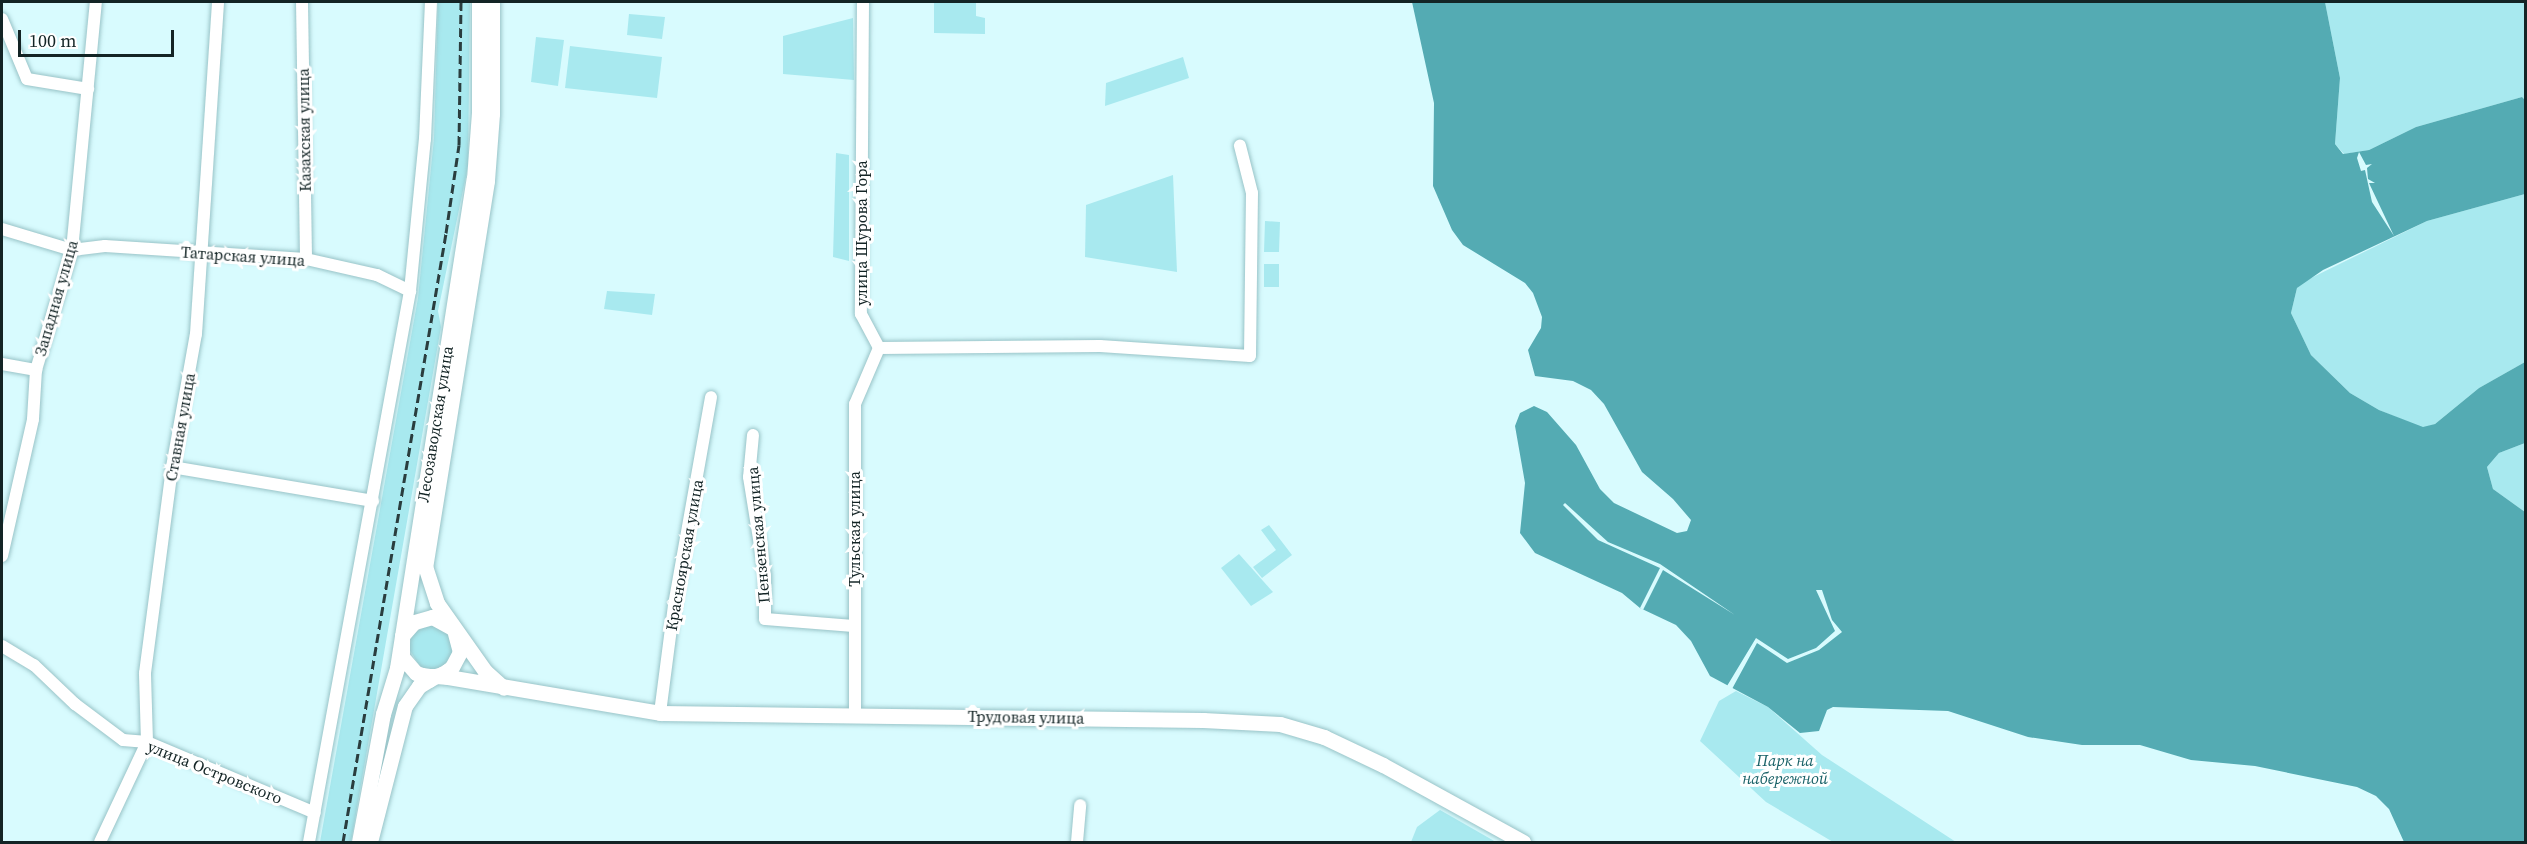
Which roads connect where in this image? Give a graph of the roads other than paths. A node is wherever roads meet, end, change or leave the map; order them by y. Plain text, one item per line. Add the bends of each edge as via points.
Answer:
1 (96, 2) edge
2 (218, 2) edge
3 (302, 2) edge
4 (431, 2) edge
5 (479, 2) edge
6 (492, 2) edge
7 (863, 2) edge
8 (2, 19) edge
9 (88, 89) junction
10 (1240, 146) dead end
11 (2, 230) edge
12 (72, 250) junction
13 (202, 255) junction
14 (306, 259) junction
15 (410, 291) junction
16 (879, 348) junction
17 (2, 364) edge
18 (36, 370) junction
19 (711, 396) dead end
20 (753, 435) dead end
21 (172, 467) junction
22 (373, 501) junction
23 (2, 556) edge
24 (854, 626) junction
25 (454, 629) junction
26 (401, 643) junction
27 (2, 646) edge
28 (436, 676) junction
29 (504, 688) junction
30 (660, 713) junction
31 (855, 716) junction
32 (147, 742) junction
33 (1080, 805) dead end
34 (315, 813) junction
35 (100, 843) edge
36 (309, 843) edge
37 (358, 843) edge
38 (370, 843) edge
39 (1077, 843) edge
40 (1523, 843) edge

1 - 9 street, Западная улица
2 - 13 street, Ставная улица
3 - 14 street, Казахская улица
4 - 15 street via 425,139
5 - 26 main road, Лесозаводская улица via 479,113 474,179
6 - 25 main road, Лесозаводская улица via 492,114 487,181 425,566 430,590
7 - 16 street, улица Шурова Гора via 861,314
8 - 9 street via 27,79
9 - 12 street, Западная улица
10 - 16 street via 1252,193 1250,356 1100,346
11 - 12 street
12 - 13 street, Татарская улица via 105,246
12 - 18 street, Западная улица
13 - 14 street, Татарская улица
13 - 21 street, Ставная улица via 196,334
14 - 15 street, Татарская улица via 377,275
15 - 22 street
16 - 24 street, Тульская улица via 855,404
17 - 18 street
18 - 23 street, Западная улица via 33,420
19 - 30 street, Красноярская улица via 674,605
20 - 24 street, Пензенская улица via 749,477 765,576 765,619
21 - 22 street
21 - 32 street, Ставная улица via 145,673
22 - 34 street
24 - 31 street, Тульская улица
25 - 26 main road via 445,620 426,617 409,626
25 - 28 main road via 460,646 458,657 447,671
25 - 29 main road via 489,676
26 - 28 main road via 402,657 410,668 422,675
26 - 37 main road, Лесозаводская улица
27 - 32 street, улица Островского via 34,665 75,704 123,740
28 - 29 main road, Трудовая улица
28 - 38 main road via 415,690 405,706
29 - 30 main road, Трудовая улица
30 - 31 main road, Трудовая улица
31 - 40 main road, Трудовая улица via 1280,724 1324,737 1383,765
32 - 34 street, улица Островского
32 - 35 street, Ставная улица
33 - 39 street
34 - 36 street

